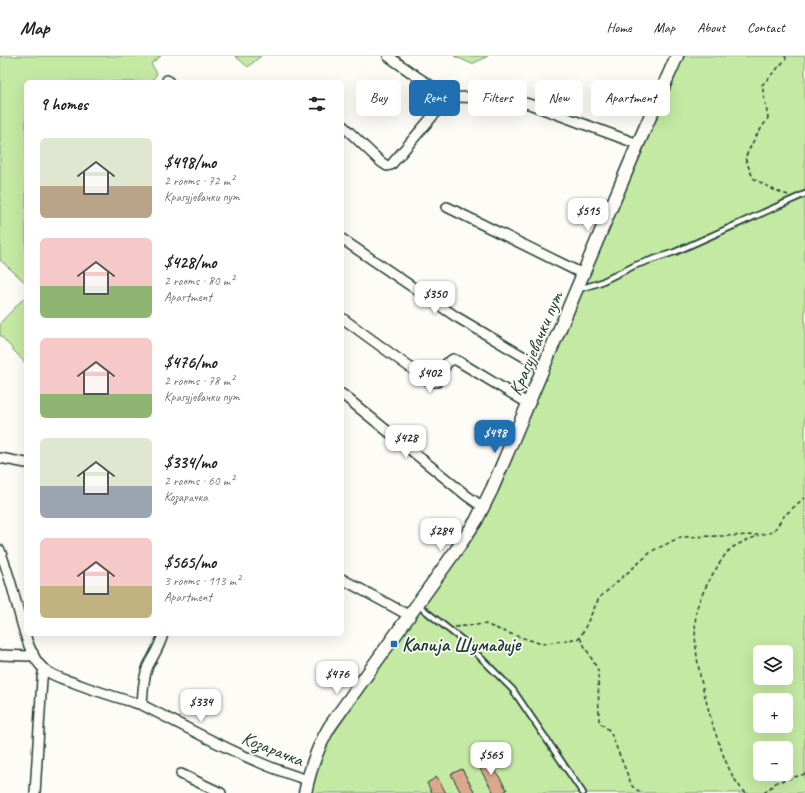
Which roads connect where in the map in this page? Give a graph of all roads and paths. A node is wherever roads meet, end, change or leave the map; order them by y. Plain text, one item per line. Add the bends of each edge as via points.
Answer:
1 (388, 56) edge
2 (677, 56) edge
3 (785, 56) edge
4 (422, 80) edge
5 (460, 97) edge
6 (433, 116) edge
7 (344, 127) edge
8 (638, 144) junction
9 (805, 194) edge
10 (795, 198) junction
11 (447, 207) dead end
12 (344, 240) edge
13 (583, 274) junction
14 (577, 289) junction
15 (344, 319) edge
16 (543, 368) junction
17 (344, 396) edge
18 (529, 404) junction
19 (0, 458) edge
20 (24, 463) edge
21 (805, 497) edge
22 (483, 508) junction
23 (759, 535) junction
24 (0, 550) edge
25 (3, 567) edge
26 (344, 580) edge
27 (418, 605) junction
28 (410, 616) junction
29 (447, 628) junction
30 (24, 629) edge
31 (27, 636) edge
32 (163, 636) edge
33 (580, 638) junction
34 (33, 653) junction
35 (0, 655) edge
36 (46, 670) junction
37 (142, 705) junction
38 (181, 774) dead end
39 (805, 774) edge
40 (308, 780) junction
41 (35, 793) edge
42 (221, 793) edge
43 (305, 793) edge
44 (583, 793) edge
45 (640, 793) edge
46 (746, 793) edge
47 (764, 793) edge

1 - 4 street
2 - 8 main road, Крагујевачки пут
3 - 10 path via 786,59 762,85 768,118 745,158 753,178
5 - 8 street via 509,98
6 - 7 street via 391,165 387,166
8 - 13 main road, Крагујевачки пут
9 - 10 lane
10 - 14 lane via 676,252 636,265 599,283
11 - 13 street
12 - 16 street via 455,316
13 - 14 main road, Крагујевачки пут
14 - 16 main road, Крагујевачки пут
15 - 18 street via 430,382 437,382 447,363 453,359
16 - 18 main road, Крагујевачки пут
17 - 22 street
18 - 22 main road, Крагујевачки пут
19 - 20 street
21 - 23 path via 784,516 773,532
22 - 27 main road, Крагујевачки пут
23 - 33 path via 681,537 652,551 599,598
23 - 46 path via 734,546 724,558 713,573 696,611 696,653 706,704 720,749 739,786
24 - 25 street
25 - 30 street
26 - 28 street
27 - 28 main road, Крагујевачки пут
27 - 29 lane
28 - 40 main road, Крагујевачки пут via 330,726 315,755
29 - 33 path via 485,624 542,644
29 - 44 lane via 466,643 513,690
31 - 34 street
32 - 37 street via 147,668
33 - 45 path via 598,670 599,722 610,731 632,786
34 - 35 street via 29,656
34 - 36 street
36 - 37 street, Козарачка via 95,691
36 - 41 street via 42,679
37 - 40 street, Козарачка via 232,750
38 - 42 street
39 - 47 path via 777,782
40 - 43 main road, Крагујевачки пут

